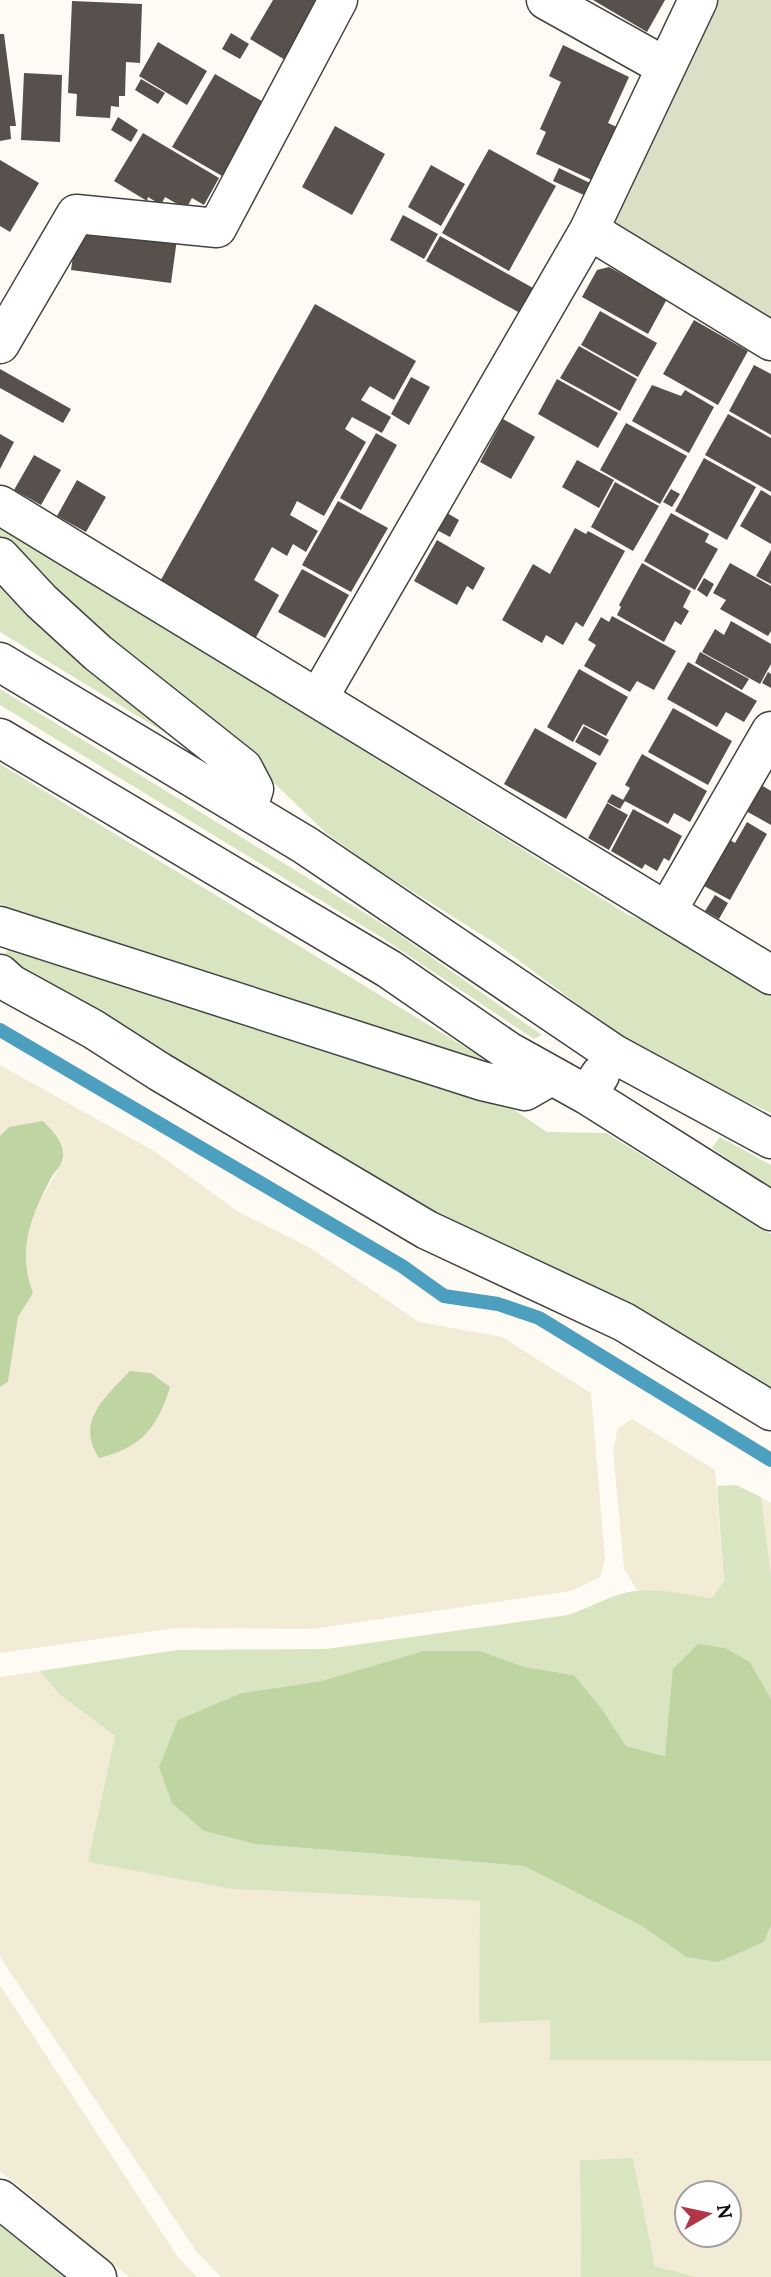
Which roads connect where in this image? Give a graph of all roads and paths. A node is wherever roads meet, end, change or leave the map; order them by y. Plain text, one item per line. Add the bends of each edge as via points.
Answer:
1 (338, 0) edge
2 (546, 0) edge
3 (698, 0) edge
4 (666, 68) junction
5 (589, 230) junction
6 (771, 341) edge
7 (0, 344) edge
8 (0, 505) edge
9 (0, 558) edge
10 (0, 662) edge
11 (320, 697) junction
12 (771, 731) edge
13 (0, 738) edge
14 (247, 810) junction
15 (667, 911) junction
16 (0, 926) edge
17 (0, 974) edge
18 (771, 975) edge
19 (614, 1054) junction
20 (551, 1076) junction
21 (587, 1095) junction
22 (771, 1139) edge
23 (771, 1212) edge
24 (771, 1411) edge
25 (0, 2199) edge
26 (97, 2277) edge

1 - 7 street via 218,228 76,214
2 - 4 street
3 - 4 street
4 - 5 street
5 - 6 street
5 - 11 street
8 - 11 street
9 - 14 street via 98,653 243,768 254,789
10 - 14 street
11 - 15 street
12 - 15 street
13 - 20 street via 389,969
14 - 19 street
15 - 18 street
16 - 20 street via 482,1081 525,1091
17 - 24 street via 427,1230 624,1322
19 - 21 street
19 - 22 street
20 - 21 street
21 - 23 street
25 - 26 street

